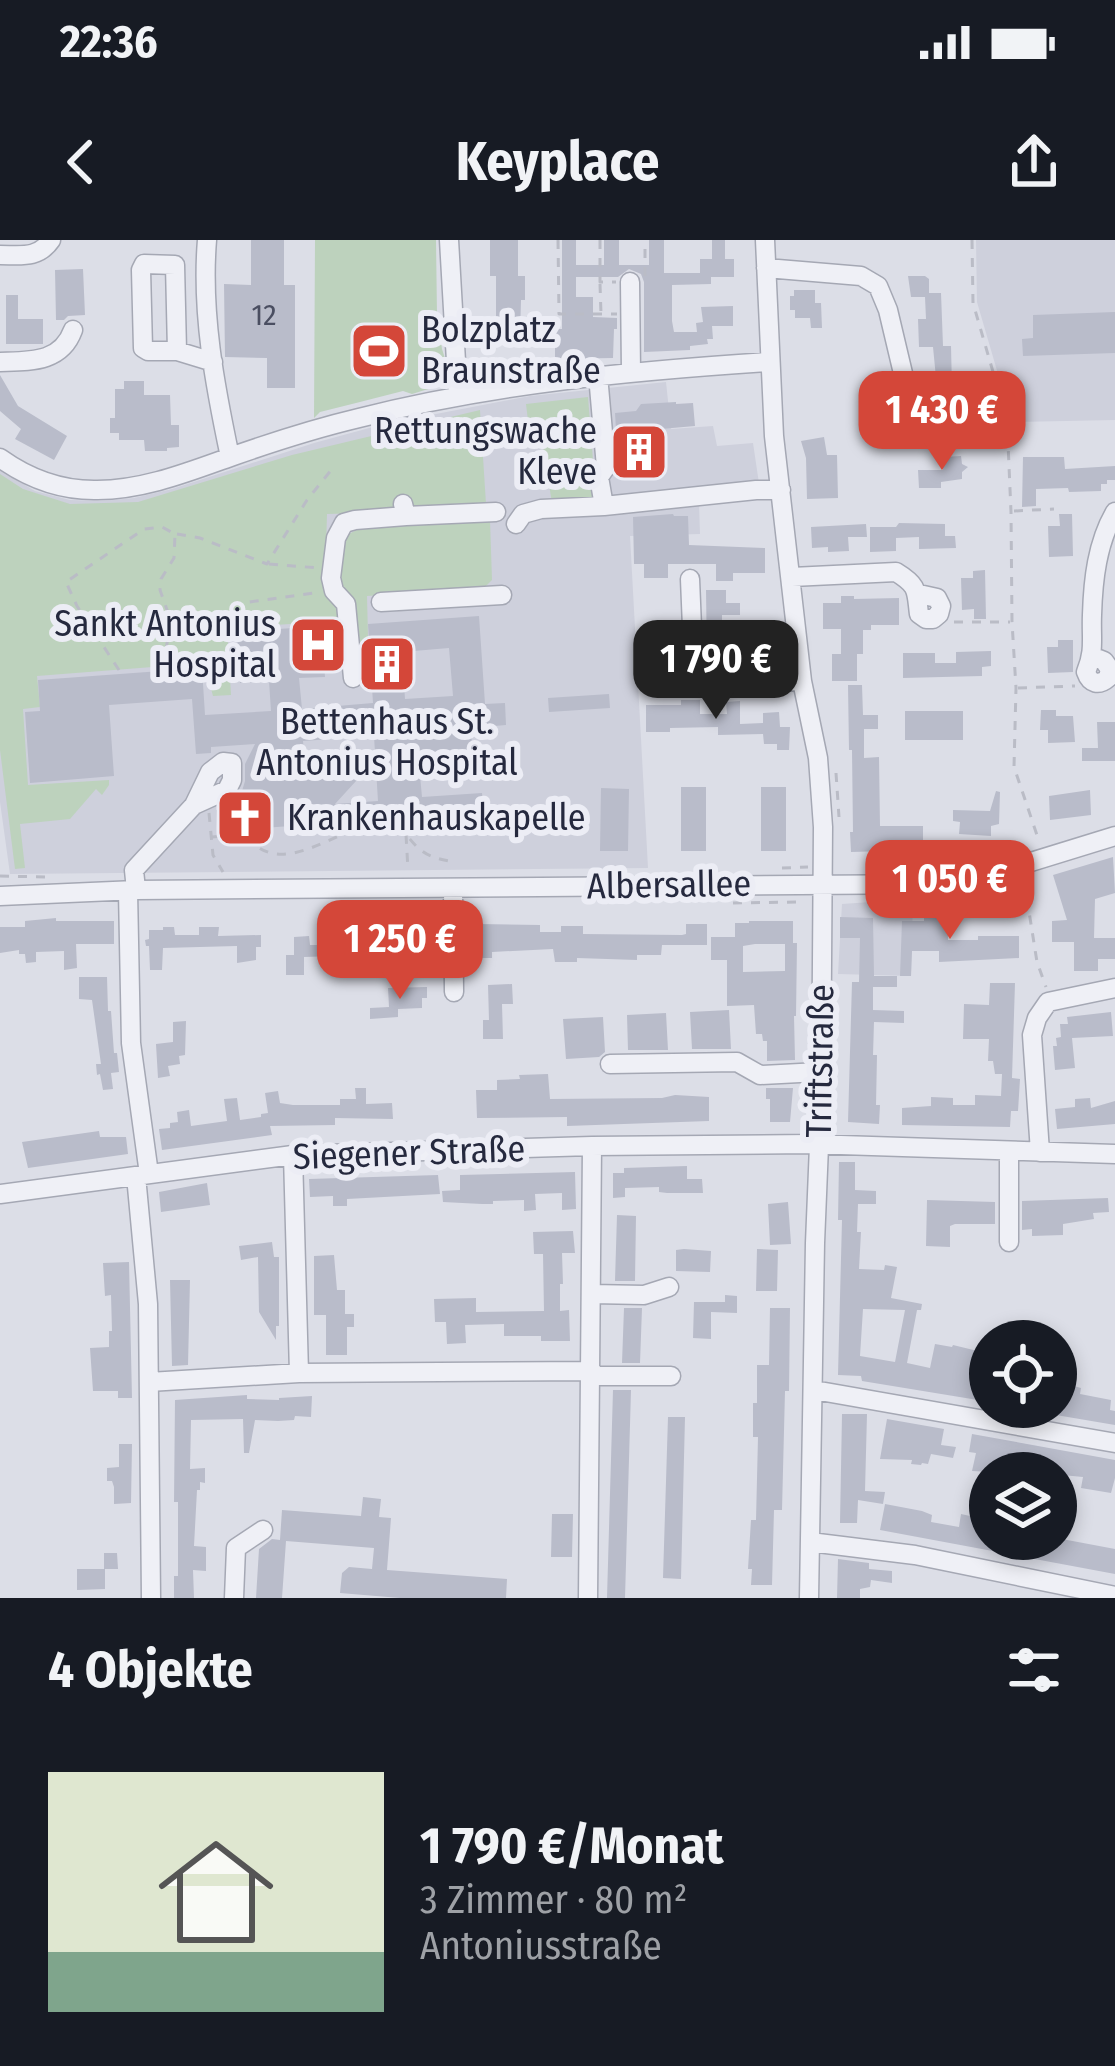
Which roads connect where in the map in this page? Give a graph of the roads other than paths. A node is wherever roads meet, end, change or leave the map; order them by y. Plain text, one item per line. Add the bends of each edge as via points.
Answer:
1 (22, 240) edge
2 (51, 240) edge
3 (207, 240) edge
4 (449, 240) edge
5 (765, 240) edge
6 (0, 252) edge
7 (766, 268) junction
8 (630, 282) dead end
9 (73, 330) dead end
10 (178, 351) junction
11 (0, 362) edge
12 (213, 362) junction
13 (769, 362) junction
14 (631, 372) junction
15 (598, 376) junction
16 (458, 396) junction
17 (920, 410) road end
18 (230, 457) junction
19 (0, 458) edge
20 (782, 490) junction
21 (604, 506) junction
22 (496, 512) dead end
23 (1115, 512) edge
24 (517, 524) dead end
25 (792, 577) junction
26 (690, 579) dead end
27 (502, 595) dead end
28 (381, 602) dead end
29 (939, 614) road end
30 (353, 678) dead end
31 (1089, 679) road end
32 (802, 681) junction
33 (201, 802) road end
34 (1115, 836) edge
35 (824, 884) junction
36 (453, 888) junction
37 (132, 891) junction
38 (0, 896) edge
39 (1115, 988) edge
40 (454, 992) dead end
41 (610, 1064) dead end
42 (819, 1072) junction
43 (820, 1145) junction
44 (592, 1146) junction
45 (1009, 1150) junction
46 (1040, 1152) junction
47 (1115, 1154) edge
48 (293, 1155) junction
49 (143, 1174) junction
50 (0, 1194) edge
51 (1009, 1242) dead end
52 (670, 1287) dead end
53 (592, 1294) junction
54 (299, 1373) junction
55 (592, 1373) junction
56 (671, 1376) dead end
57 (149, 1382) junction
58 (814, 1390) junction
59 (1115, 1443) edge
60 (262, 1530) dead end
61 (810, 1542) junction
62 (1001, 1575) junction
63 (1109, 1596) edge
64 (152, 1598) edge
65 (234, 1598) edge
66 (588, 1598) edge
67 (809, 1598) edge
68 (996, 1598) edge

1 - 6 street
2 - 6 street via 35,256
3 - 12 street
4 - 16 street
5 - 7 street, Triftstraße
7 - 13 street, Triftstraße
7 - 17 street via 860,276 878,286
8 - 14 street
9 - 11 street via 42,361
10 - 10 street via 143,349 144,264 175,265
10 - 12 street
12 - 18 street
13 - 14 street
13 - 20 street, Triftstraße
14 - 15 street
15 - 16 street
15 - 21 street
16 - 18 street
18 - 19 street via 93,490 48,484
20 - 21 street
20 - 25 street, Triftstraße
21 - 24 street via 541,509
22 - 30 street via 404,510 344,524 332,569 334,591 346,604
23 - 31 street via 1096,566
25 - 29 street via 896,572 919,594 919,614
25 - 32 street, Triftstraße
26 - 32 street via 698,684
27 - 28 street
32 - 35 street, Triftstraße via 818,758
33 - 37 street via 134,870
34 - 35 street, Albersallee via 944,884
35 - 36 street, Albersallee
35 - 42 street, Triftstraße
36 - 37 street, Albersallee
36 - 40 street
37 - 38 street, Albersallee
37 - 49 street via 131,1043
39 - 46 street via 1048,1002 1037,1018
41 - 42 street via 737,1062 760,1075
42 - 43 street, Triftstraße
43 - 44 street, Siegener Straße
43 - 45 street, Siegener Straße
43 - 58 street, Triftstraße
44 - 48 street, Siegener Straße
44 - 53 street
45 - 46 street, Siegener Straße
45 - 51 street
46 - 47 street, Siegener Straße
48 - 49 street, Siegener Straße
48 - 54 street
49 - 50 street, Siegener Straße
49 - 57 street
52 - 53 street
53 - 55 street
54 - 55 street
54 - 57 street
55 - 56 street
55 - 66 street
57 - 64 street
58 - 59 street
58 - 61 street, Triftstraße
60 - 65 street via 236,1548
61 - 62 street
61 - 67 street, Triftstraße
62 - 63 street
62 - 68 street

